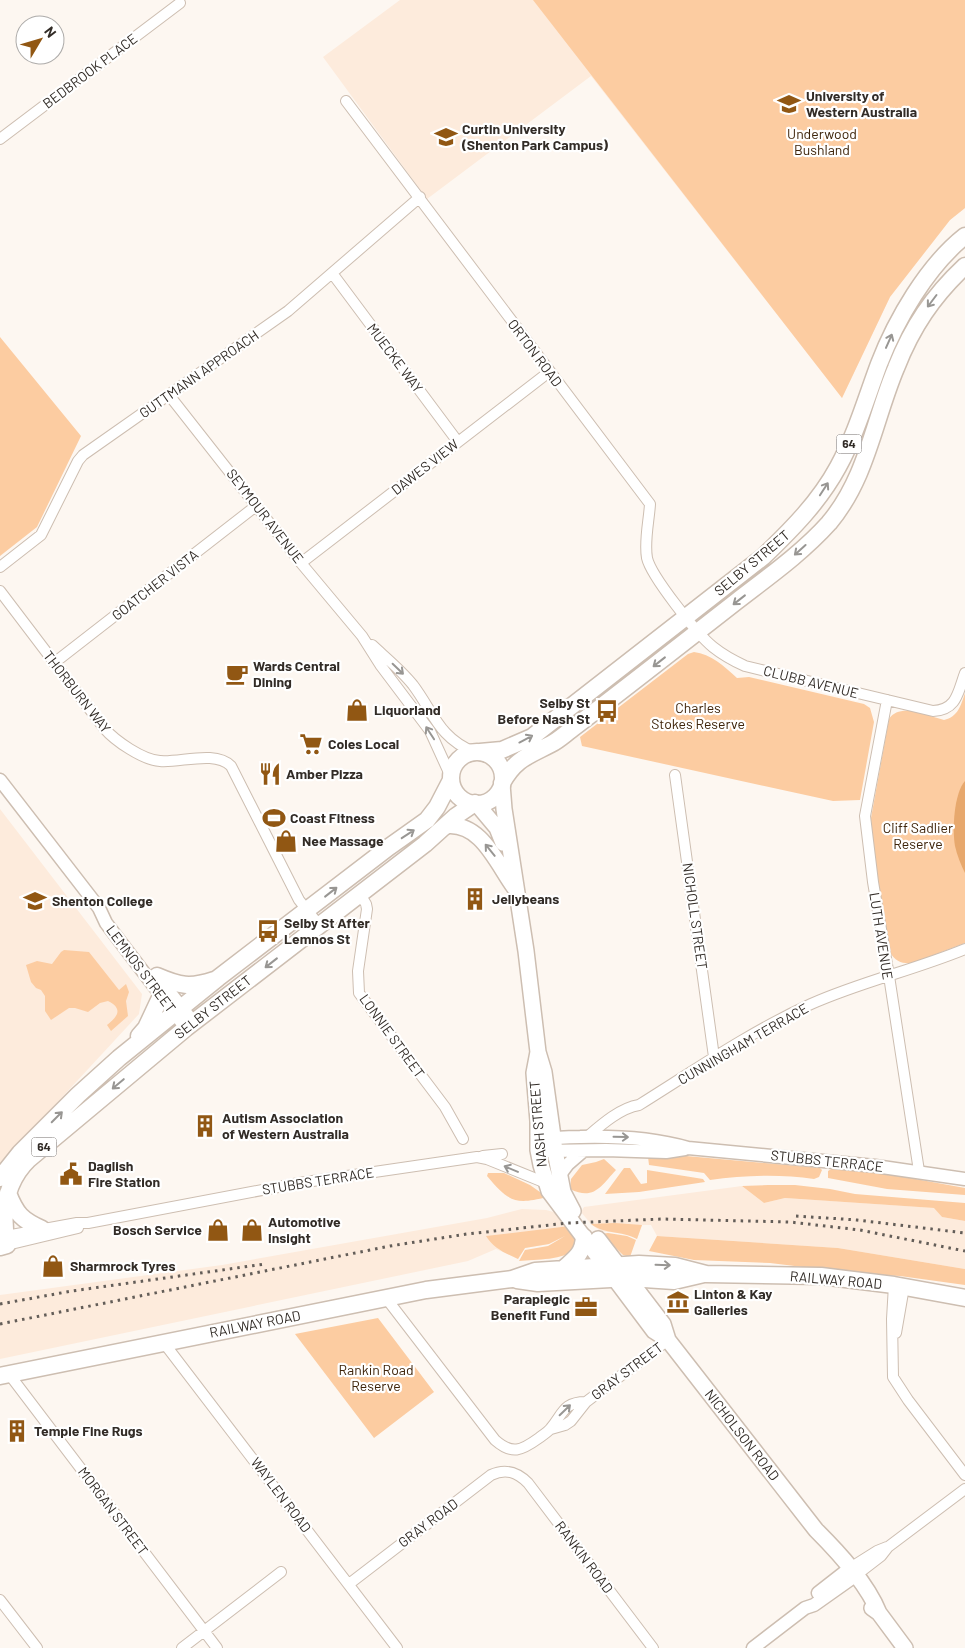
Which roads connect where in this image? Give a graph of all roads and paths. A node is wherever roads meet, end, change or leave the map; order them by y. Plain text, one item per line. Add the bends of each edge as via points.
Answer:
1 (180, 3) dead end
2 (346, 101) dead end
3 (0, 139) edge
4 (420, 197) junction
5 (965, 236) edge
6 (965, 266) edge
7 (332, 273) junction
8 (549, 372) junction
9 (169, 395) junction
10 (458, 442) junction
11 (256, 506) junction
12 (809, 511) junction
13 (828, 524) junction
14 (301, 563) junction
15 (0, 567) edge
16 (0, 591) edge
17 (686, 616) junction
18 (698, 632) junction
19 (362, 636) junction
20 (54, 663) junction
21 (965, 673) edge
22 (886, 700) junction
23 (477, 752) junction
24 (675, 776) dead end
25 (451, 778) junction
26 (0, 780) edge
27 (502, 784) junction
28 (475, 803) junction
29 (445, 826) junction
30 (516, 890) junction
31 (360, 894) junction
32 (99, 908) junction
33 (307, 910) junction
34 (319, 925) junction
35 (965, 949) edge
36 (157, 976) junction
37 (889, 976) junction
38 (218, 978) junction
39 (161, 996) junction
40 (179, 1012) junction
41 (190, 1025) junction
42 (714, 1057) junction
43 (119, 1058) junction
44 (586, 1137) junction
45 (463, 1139) dead end
46 (546, 1145) junction
47 (688, 1148) junction
48 (582, 1151) junction
49 (502, 1154) dead end
50 (477, 1157) junction
51 (919, 1171) junction
52 (0, 1178) edge
53 (965, 1179) edge
54 (552, 1180) junction
55 (8, 1193) junction
56 (88, 1223) junction
57 (42, 1230) junction
58 (584, 1238) junction
59 (3, 1241) edge
60 (562, 1270) junction
61 (617, 1273) junction
62 (512, 1279) junction
63 (899, 1286) junction
64 (386, 1298) junction
65 (965, 1298) edge
66 (668, 1340) junction
67 (164, 1343) junction
68 (4, 1375) edge
69 (510, 1471) joint
70 (965, 1475) edge
71 (965, 1489) edge
72 (280, 1572) dead end
73 (849, 1574) junction
74 (349, 1584) junction
75 (0, 1600) edge
76 (204, 1631) junction
77 (37, 1648) edge
78 (182, 1648) edge
79 (217, 1648) edge
80 (398, 1648) edge
81 (653, 1648) edge
82 (753, 1648) edge
83 (905, 1648) edge

1 - 3 street, BEDBROOK PLACE
2 - 4 street, ORTON ROAD
4 - 7 street, GUTTMANN APPROACH
4 - 8 street, ORTON ROAD
12 -> 5 main road, SELBY STREET / 64 via 852,438 896,326 925,280
6 -> 13 main road, SELBY STREET / 64 via 931,302 912,333 895,368 856,481
7 - 9 street, GUTTMANN APPROACH via 288,311
7 - 10 street, MUECKE WAY
8 - 10 street, DAWES VIEW
8 - 17 street, ORTON ROAD via 650,504 649,564
9 - 11 street, SEYMOUR AVENUE
9 - 15 street, GUTTMANN APPROACH via 80,458 41,535
10 - 14 street, DAWES VIEW
11 - 14 street, SEYMOUR AVENUE
11 - 20 street, GOATCHER VISTA
12 - 13 main road
12 - 17 main road, SELBY STREET / 64 via 763,557
13 -> 18 main road, SELBY STREET / 64 via 777,570
14 - 19 street, SEYMOUR AVENUE
16 - 20 street, THORBURN WAY
17 - 18 street, CLUBB AVENUE
23 -> 17 main road, SELBY STREET / 64 via 502,750 532,737
18 - 22 street, CLUBB AVENUE via 719,652 746,666
18 -> 27 main road, SELBY STREET / 64 via 555,742 521,759
19 -> 23 street, SEYMOUR AVENUE via 407,678 448,737 461,747
25 -> 19 street, SEYMOUR AVENUE via 430,731
20 - 33 street, THORBURN WAY via 118,742 161,762 213,758 227,762
21 - 22 street, CLUBB AVENUE via 957,697 941,711
22 - 37 street, LUTH AVENUE via 864,816
23 - 25 main road, 64 via 458,760
23 - 27 main road via 489,755 498,764
24 - 42 street, NICHOLL STREET
25 - 28 main road via 458,794
33 -> 25 main road, SELBY STREET via 427,820
26 - 32 street, LEMNOS STREET
27 - 28 main road, 64 via 492,799
27 - 30 main road, NASH STREET
28 - 29 main road, SELBY STREET
28 - 30 main road, NASH STREET via 500,832
30 -> 29 main road via 485,844 460,827
29 - 31 main road, SELBY STREET
30 - 46 main road, NASH STREET via 538,1052 544,1072
31 - 34 main road, SELBY STREET / 64
31 - 45 street, LONNIE STREET via 367,909 358,971 359,993 445,1107
32 - 36 street, LEMNOS STREET via 112,919
32 - 39 street, LEMNOS STREET via 106,923
33 - 34 street, THORBURN WAY
33 - 38 main road, SELBY STREET / 64
34 -> 41 main road, SELBY STREET / 64
35 - 37 street, CUNNINGHAM TERRACE
36 - 38 main road via 197,986
36 - 40 street, LEMNOS STREET
37 - 42 street, CUNNINGHAM TERRACE via 812,1004
37 - 51 street, LUTH AVENUE
38 - 40 main road, SELBY STREET / 64
39 - 40 street, LEMNOS STREET
39 - 43 main road via 146,1028
40 - 41 street, LEMNOS STREET
40 - 43 main road, SELBY STREET / 64
41 -> 55 main road, SELBY STREET / 64 via 30,1159 16,1174
42 - 44 street, CUNNINGHAM TERRACE
52 -> 43 main road, SELBY STREET / 64 via 20,1153
44 - 46 street, STUBBS TERRACE
44 -> 47 street, STUBBS TERRACE via 633,1137
46 - 48 street, STUBBS TERRACE
46 - 54 main road, NASH STREET
47 - 48 street, STUBBS TERRACE via 666,1152
47 - 51 street, STUBBS TERRACE
48 - 54 street
49 - 50 street
54 -> 50 street, STUBBS TERRACE
50 - 56 street, STUBBS TERRACE via 270,1188
51 - 53 street, STUBBS TERRACE
54 - 58 main road, NASH STREET via 554,1199
54 - 61 main road, NASH STREET via 584,1226 597,1238
55 - 57 main road via 20,1217
55 - 59 main road, SELBY STREET / 64
56 - 57 street, STUBBS TERRACE
56 - 59 street, STUBBS TERRACE via 76,1230
57 - 59 street, STUBBS TERRACE
58 - 60 main road via 584,1249
58 - 61 main road, NASH STREET
60 - 61 main road, RAILWAY ROAD
60 - 62 main road, RAILWAY ROAD via 535,1272
61 - 62 main road, RAILWAY ROAD via 538,1283
61 - 63 main road, RAILWAY ROAD via 675,1266 706,1274 821,1276
61 - 66 main road, NICHOLSON ROAD via 654,1331
62 - 64 main road, RAILWAY ROAD
63 - 65 main road, RAILWAY ROAD
63 - 70 street via 893,1377
64 - 66 street, GRAY STREET via 494,1440 516,1450 528,1447 550,1429 569,1405 586,1402
64 - 67 main road, RAILWAY ROAD
66 - 73 main road, NICHOLSON ROAD via 816,1530 833,1547
67 - 68 main road, RAILWAY ROAD
67 - 74 street, WAYLEN ROAD
68 - 76 street, MORGAN STREET
69 - 74 street, GRAY ROAD via 492,1475
69 - 81 street, RANKIN ROAD via 528,1483
71 - 73 street
72 - 76 street
73 - 82 street via 814,1605 805,1608
73 - 83 main road, NICHOLSON ROAD via 873,1598 879,1613
74 - 80 street, WAYLEN ROAD
75 - 77 street
76 - 78 street
76 - 79 street, MORGAN STREET

